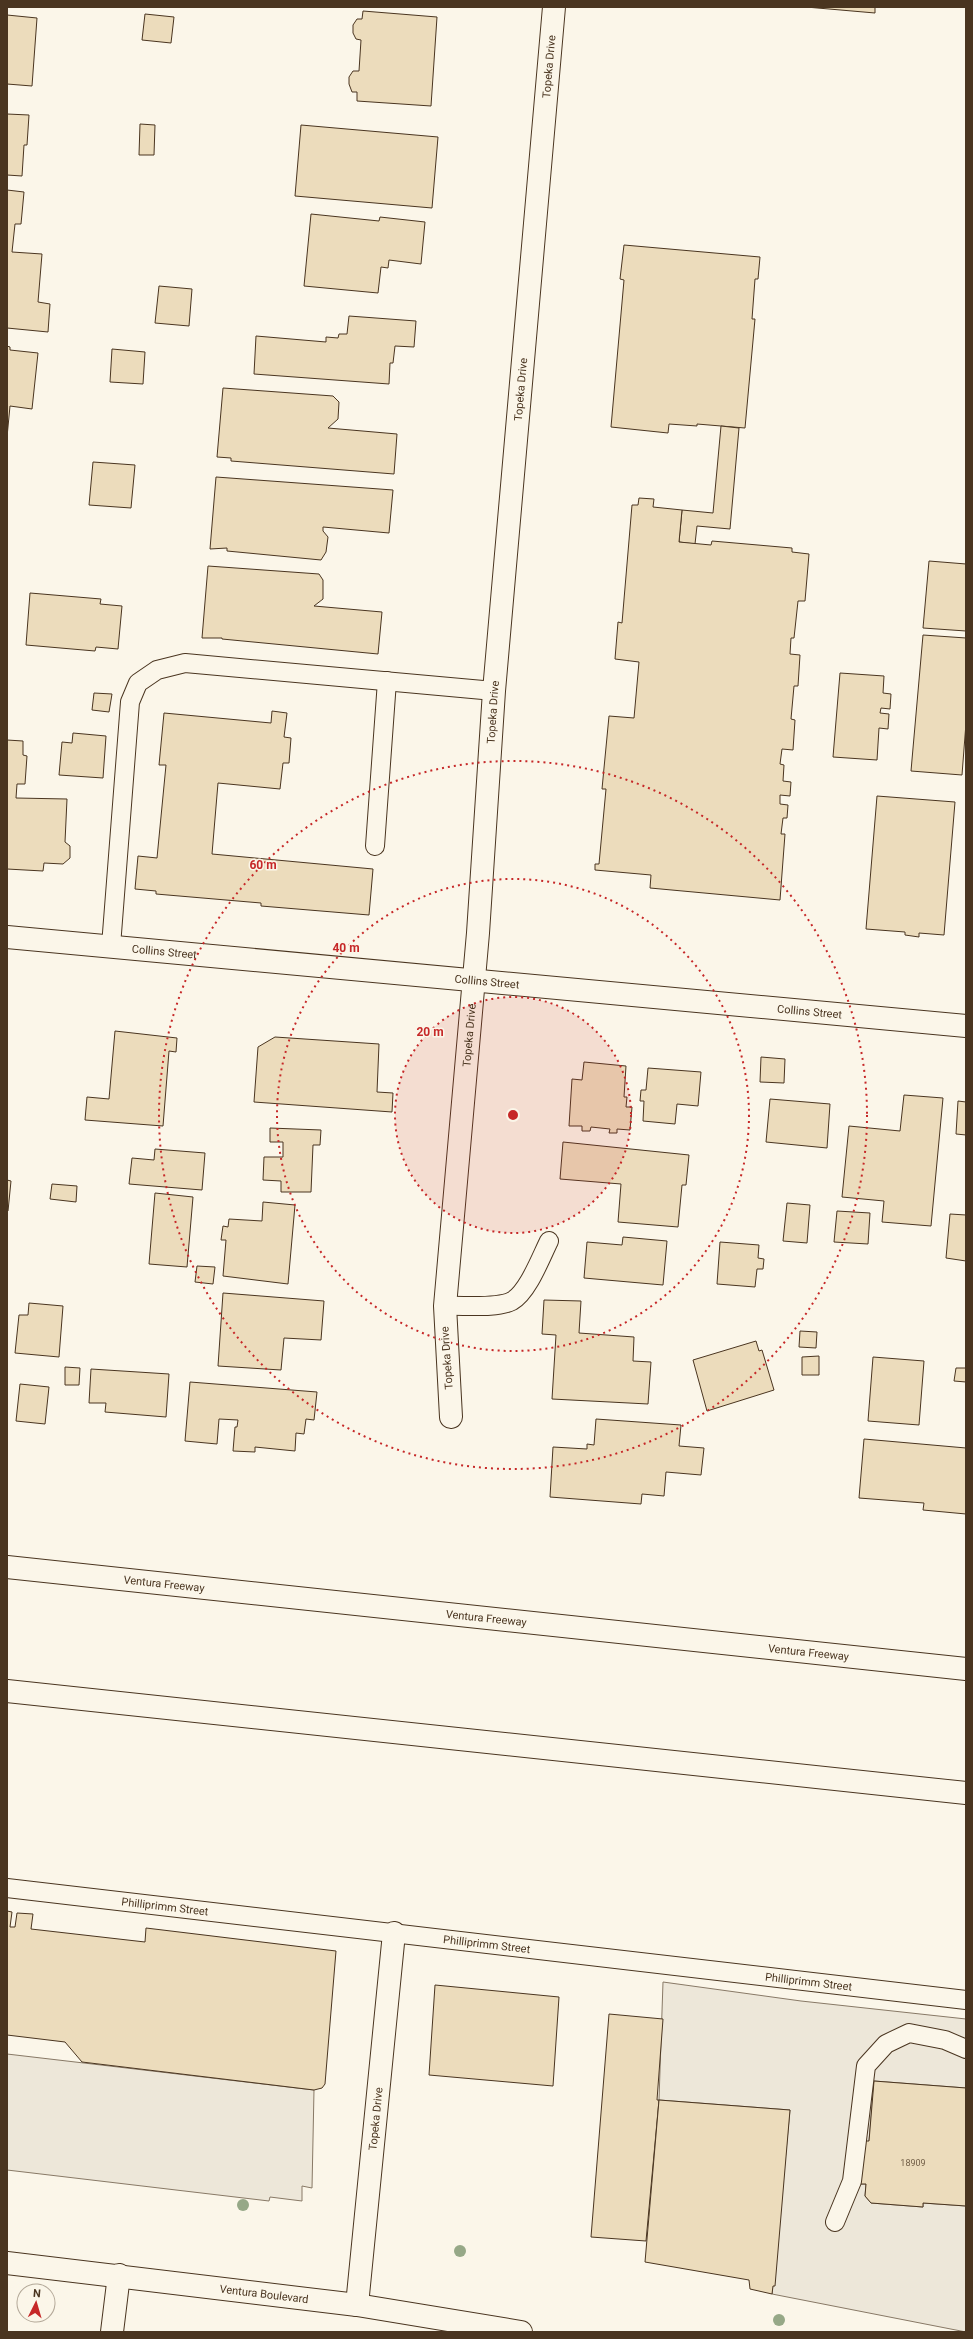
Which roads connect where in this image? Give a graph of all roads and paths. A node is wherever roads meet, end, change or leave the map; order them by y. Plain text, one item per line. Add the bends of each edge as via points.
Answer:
1 (554, 7) edge
2 (387, 682) junction
3 (494, 691) junction
4 (375, 846) dead end
5 (7, 937) edge
6 (111, 946) junction
7 (474, 981) junction
8 (966, 1026) edge
9 (549, 1241) dead end
10 (445, 1306) junction
11 (451, 1417) dead end
12 (7, 1567) edge
13 (966, 1669) edge
14 (7, 1691) edge
15 (966, 1793) edge
16 (7, 1888) edge
17 (394, 1932) junction
18 (966, 2000) edge
19 (966, 2050) edge
20 (835, 2222) dead end
21 (7, 2263) edge
22 (119, 2275) junction
23 (357, 2305) junction
24 (112, 2332) edge
25 (521, 2332) edge

1 - 3 main road, Topeka Drive
2 - 3 lane
2 - 4 lane
2 - 6 lane via 185,662 157,670 138,683 130,702
3 - 7 main road, Topeka Drive
5 - 6 main road, Collins Street
6 - 7 main road, Collins Street
7 - 8 main road, Collins Street
7 - 10 main road, Topeka Drive
9 - 10 lane via 523,1291 512,1301 498,1305
10 - 11 main road, Topeka Drive
12 - 13 main road, Ventura Freeway
14 - 15 main road
16 - 17 lane, Philliprimm Street
17 - 18 lane, Philliprimm Street
17 - 23 main road, Topeka Drive
19 - 20 lane via 945,2040 909,2033 886,2044 866,2066 852,2181
21 - 22 main road, Ventura Boulevard
22 - 23 main road, Ventura Boulevard
22 - 24 main road
23 - 25 main road, Ventura Boulevard

